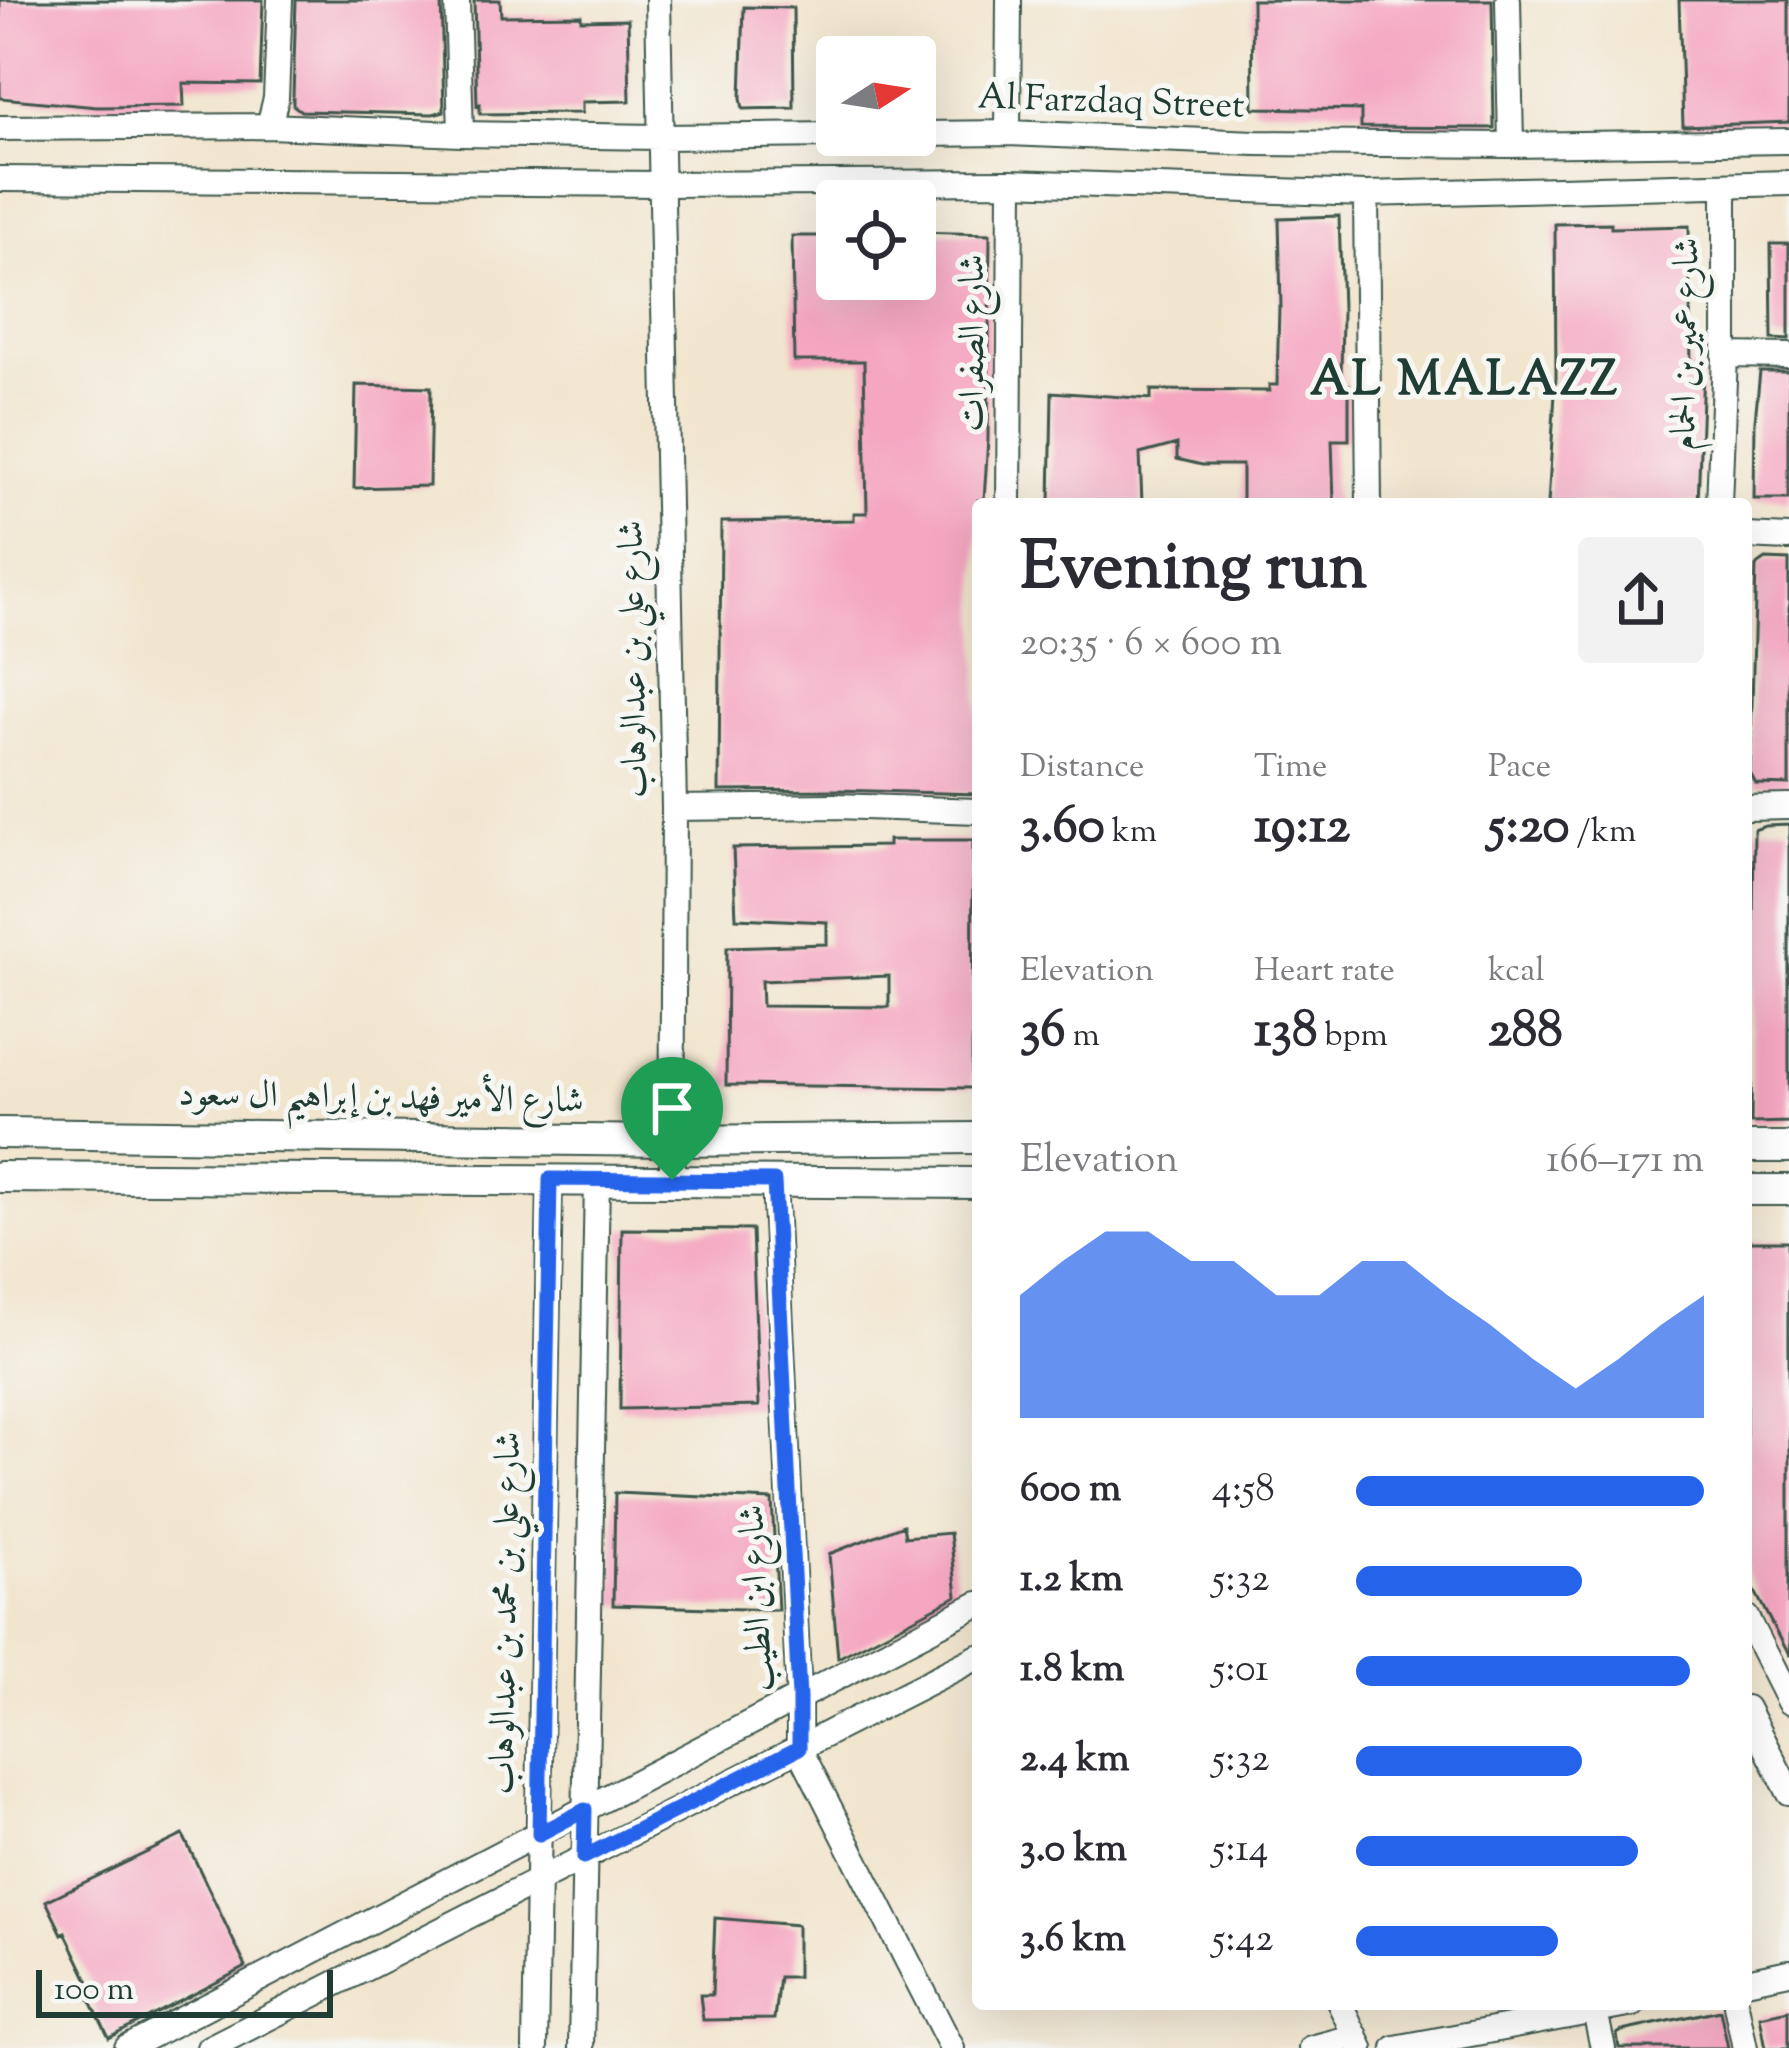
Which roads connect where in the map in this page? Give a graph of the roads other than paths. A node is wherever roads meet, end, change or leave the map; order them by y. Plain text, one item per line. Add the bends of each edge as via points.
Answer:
1 (280, 0) edge
2 (457, 0) edge
3 (658, 0) edge
4 (1009, 0) edge
5 (1508, 0) edge
6 (268, 126) junction
7 (0, 128) edge
8 (461, 134) junction
9 (1008, 134) junction
10 (659, 137) junction
11 (1789, 140) edge
12 (1511, 146) junction
13 (0, 179) edge
14 (1011, 182) junction
15 (1789, 183) edge
16 (662, 184) junction
17 (1725, 185) junction
18 (1366, 194) junction
19 (1724, 355) junction
20 (1789, 356) edge
21 (1009, 498) edge
22 (1369, 498) edge
23 (1720, 498) edge
24 (1752, 536) edge
25 (1789, 538) edge
26 (1789, 807) edge
27 (674, 808) junction
28 (1752, 808) edge
29 (972, 811) edge
30 (0, 1133) edge
31 (972, 1138) edge
32 (672, 1142) junction
33 (1752, 1147) edge
34 (1789, 1147) edge
35 (0, 1177) edge
36 (550, 1179) junction
37 (597, 1180) junction
38 (672, 1180) junction
39 (774, 1181) junction
40 (972, 1183) edge
41 (1752, 1190) edge
42 (1789, 1190) edge
43 (972, 1607) edge
44 (1752, 1629) edge
45 (972, 1661) edge
46 (799, 1698) junction
47 (1789, 1702) edge
48 (1752, 1720) edge
49 (799, 1748) junction
50 (1789, 1792) edge
51 (585, 1810) junction
52 (539, 1834) junction
53 (584, 1857) junction
54 (538, 1881) junction
55 (1789, 1972) edge
56 (1752, 1980) edge
57 (1343, 2010) edge
58 (1604, 2010) edge
59 (1737, 2010) edge
60 (1595, 2012) junction
61 (1359, 2042) edge
62 (127, 2048) edge
63 (208, 2048) edge
64 (535, 2048) edge
65 (580, 2048) edge
66 (952, 2048) edge
67 (1311, 2048) edge
68 (1395, 2048) edge
69 (1603, 2048) edge
70 (1745, 2048) edge

1 - 6 street
2 - 8 street
3 - 10 street
4 - 9 street
5 - 12 street
6 - 7 street, Al Farzdaq Street
6 - 8 street, Al Farzdaq Street
8 - 10 street, Al Farzdaq Street
9 - 10 street, Al Farzdaq Street
9 - 12 street, Al Farzdaq Street
10 - 16 street, شارع علي بن عبدالوهاب
11 - 12 street, Al Farzdaq Street
13 - 16 street
14 - 16 street
14 - 18 street
14 - 21 street, شارع الصفرات
15 - 17 street
16 - 27 street, شارع علي بن عبدالوهاب
17 - 18 street
17 - 19 street, شارع عمير بن الحمام
18 - 22 street
19 - 20 street
19 - 23 street, شارع عمير بن الحمام
24 - 25 street
26 - 28 street
27 - 29 street
27 - 32 street, شارع علي بن عبدالوهاب
30 - 32 main road, شارع الأمير فهد بن إبراهيم ال سعود
31 - 32 main road, شارع الأمير فهد بن إبراهيم ال سعود
32 - 38 street, شارع علي بن عبدالوهاب
33 - 34 main road
35 - 36 main road
36 - 37 main road
36 - 52 street, شارع علي بن محمد بن عبدالوهاب
37 - 38 main road
37 - 51 street
38 - 39 main road
39 - 40 main road
39 - 46 street, شارع ابن الطيب
41 - 42 main road
43 - 46 street
44 - 47 street
45 - 49 street
46 - 49 street, شارع ابن الطيب
46 - 51 street
48 - 50 street
49 - 53 street
49 - 66 street, شارع ابن الطيب
51 - 52 street
51 - 53 street
52 - 54 street, شارع علي بن محمد بن عبدالوهاب
52 - 62 street
53 - 54 street
53 - 65 street
54 - 63 street
54 - 64 street, شارع علي بن محمد بن عبدالوهاب
55 - 56 street
57 - 61 street
58 - 60 street
59 - 70 street
60 - 68 street
60 - 69 street
61 - 67 street

